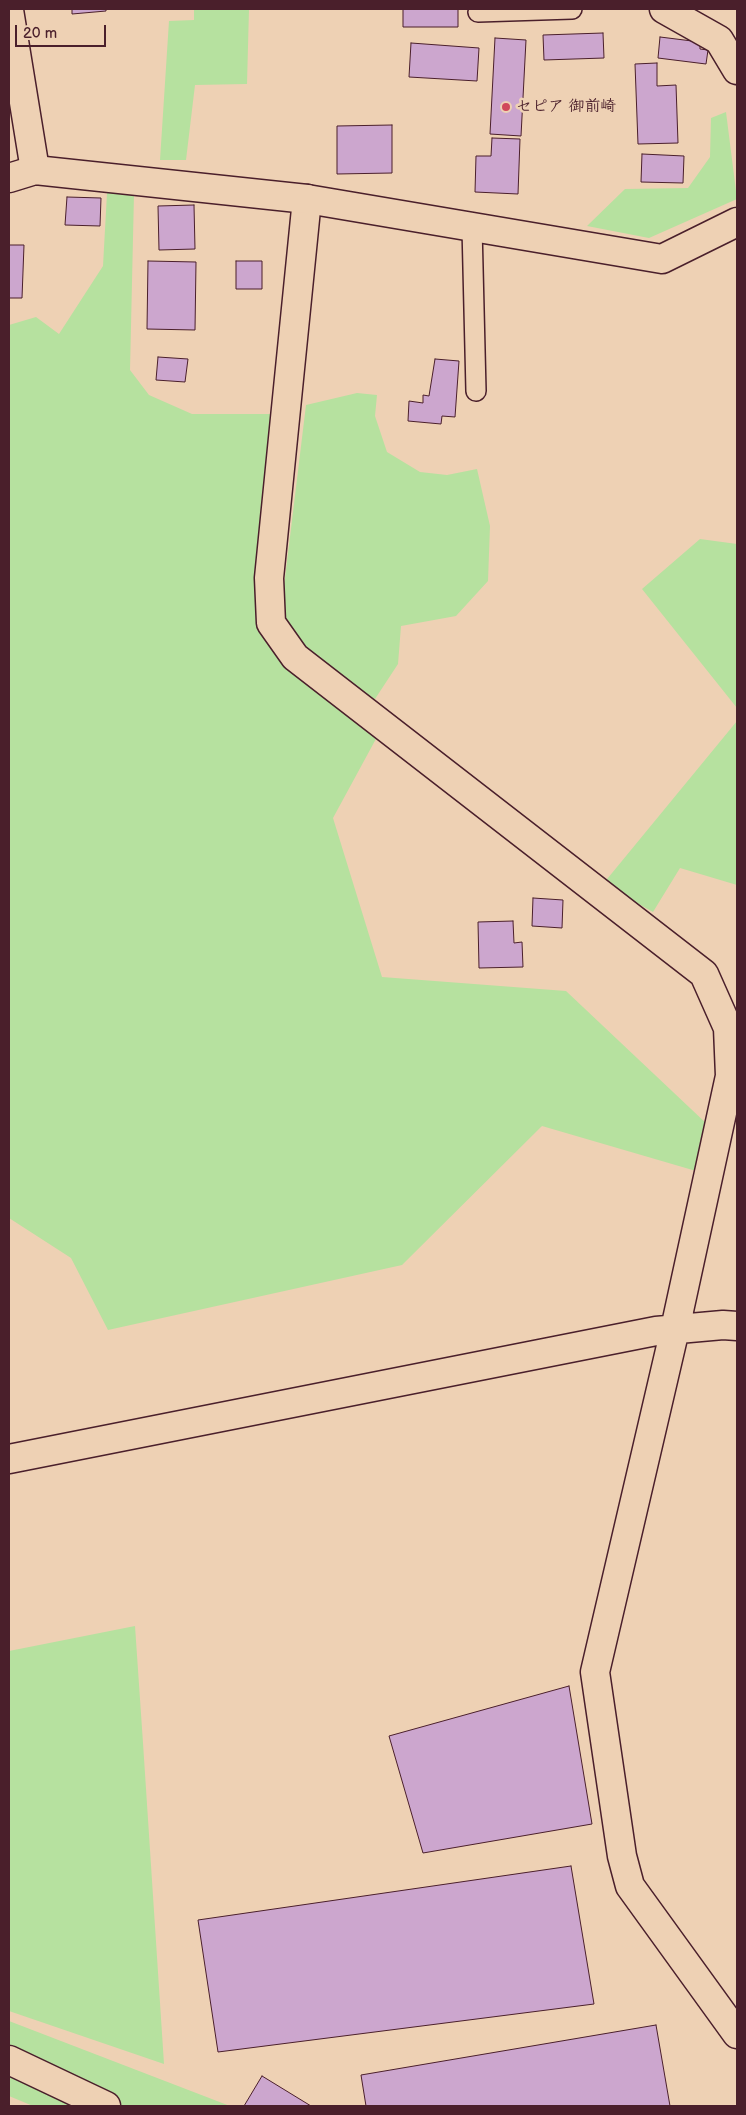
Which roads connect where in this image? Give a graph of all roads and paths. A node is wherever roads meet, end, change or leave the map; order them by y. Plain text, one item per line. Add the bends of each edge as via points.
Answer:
1 (572, 9) edge
2 (664, 9) edge
3 (9, 10) edge
4 (478, 12) dead end
5 (737, 70) edge
6 (35, 170) junction
7 (9, 178) edge
8 (307, 199) junction
9 (737, 222) edge
10 (472, 227) junction
11 (476, 392) dead end
12 (737, 1326) edge
13 (675, 1330) junction
14 (9, 1459) edge
15 (737, 2034) edge
16 (9, 2060) edge
17 (106, 2106) edge

1 - 4 lane
2 - 5 street via 719,40
3 - 6 street
6 - 7 street
6 - 8 street
8 - 10 street
8 - 13 street via 270,578 271,623 295,657 704,974 728,1028 730,1076
9 - 10 street via 662,259
10 - 11 lane
12 - 13 street
13 - 14 street
13 - 15 street via 595,1672 622,1856 630,1886
16 - 17 street

